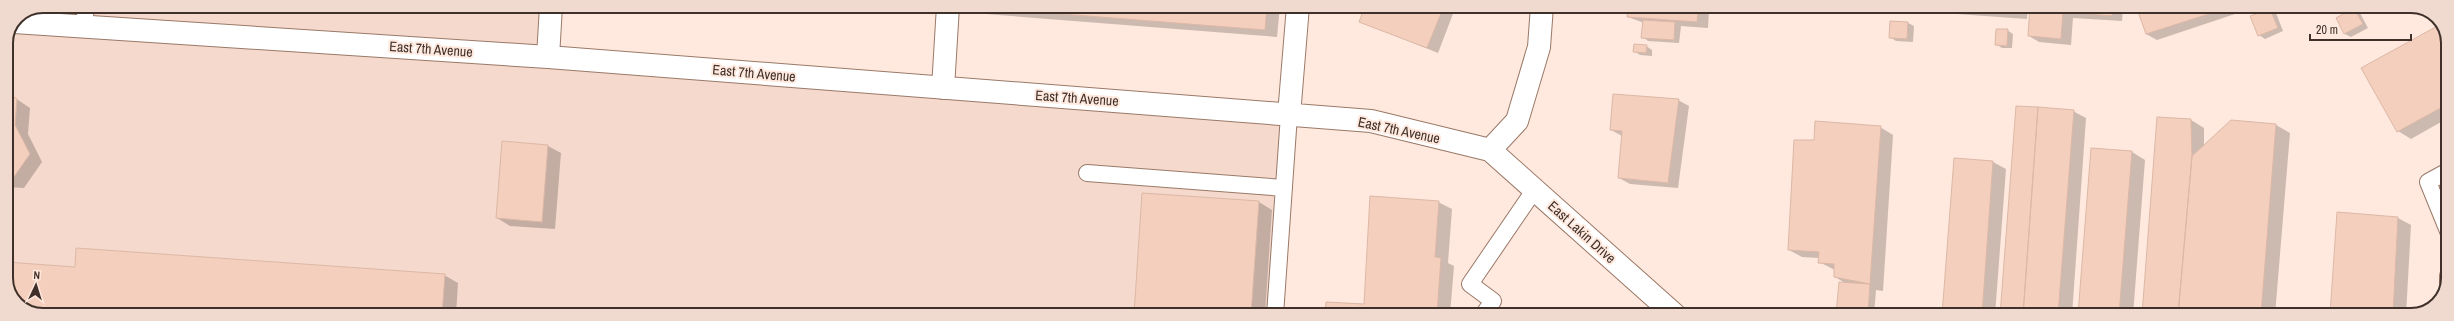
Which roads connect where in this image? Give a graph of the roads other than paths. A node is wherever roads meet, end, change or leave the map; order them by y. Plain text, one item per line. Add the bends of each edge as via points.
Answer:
1 (551, 13) edge
2 (948, 13) edge
3 (1297, 13) edge
4 (1541, 13) edge
5 (85, 16) edge
6 (23, 21) edge
7 (548, 57) junction
8 (943, 88) junction
9 (1289, 115) junction
10 (1490, 150) junction
11 (1087, 173) dead end
12 (2441, 175) edge
13 (1284, 188) junction
14 (1534, 190) junction
15 (2441, 214) edge
16 (1275, 308) edge
17 (1488, 308) edge
18 (1667, 308) edge

1 - 7 street
2 - 8 street
3 - 9 street
4 - 10 street via 1539,47 1517,121
5 - 6 street, East 7th Avenue
5 - 7 street, East 7th Avenue
7 - 8 street, East 7th Avenue
8 - 9 street, East 7th Avenue
9 - 10 street, East 7th Avenue via 1371,121
9 - 13 lane
10 - 14 street, East Lakin Drive
11 - 13 lane
12 - 15 lane via 2428,182
13 - 16 lane
14 - 17 lane via 1470,284 1493,301
14 - 18 street, East Lakin Drive

